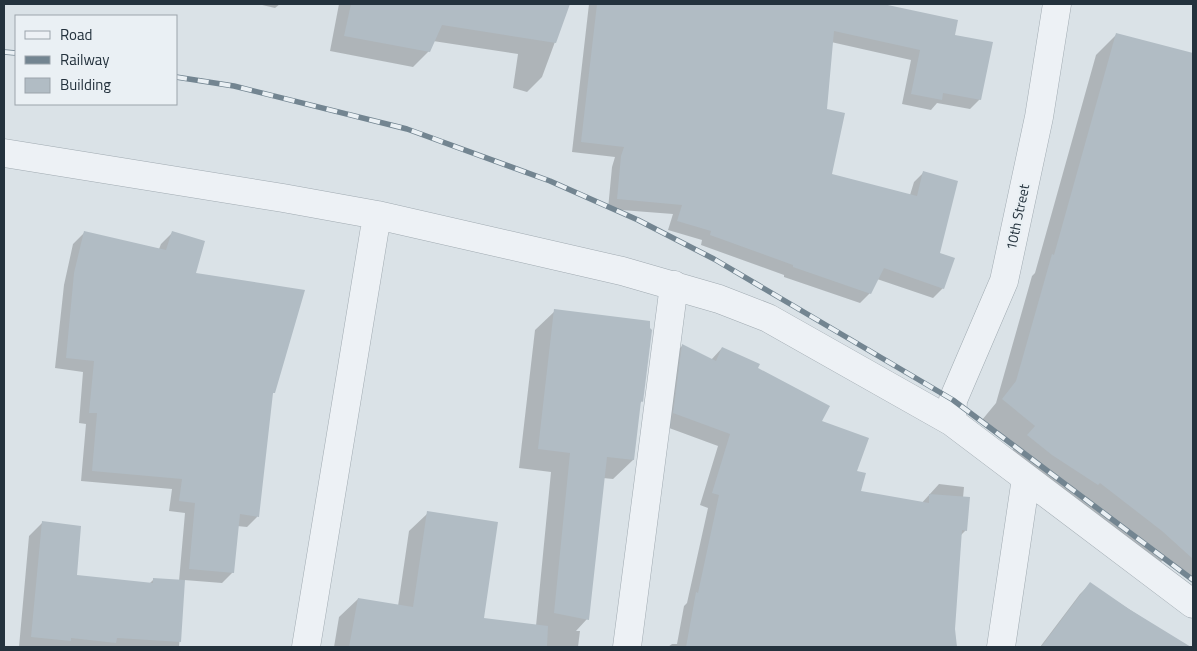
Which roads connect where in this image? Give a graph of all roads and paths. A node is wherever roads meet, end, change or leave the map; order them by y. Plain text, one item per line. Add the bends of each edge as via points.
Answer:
1 (1057, 4) edge
2 (4, 152) edge
3 (377, 215) junction
4 (674, 285) junction
5 (952, 422) junction
6 (1026, 478) junction
7 (1193, 604) edge
8 (306, 647) edge
9 (627, 647) edge
10 (1001, 647) edge

1 - 5 street, 10th Street via 1039,117 1004,281 953,400
2 - 3 street
3 - 4 street
3 - 8 street
4 - 5 street via 768,318
4 - 9 street
5 - 6 street
6 - 7 street
6 - 10 street

